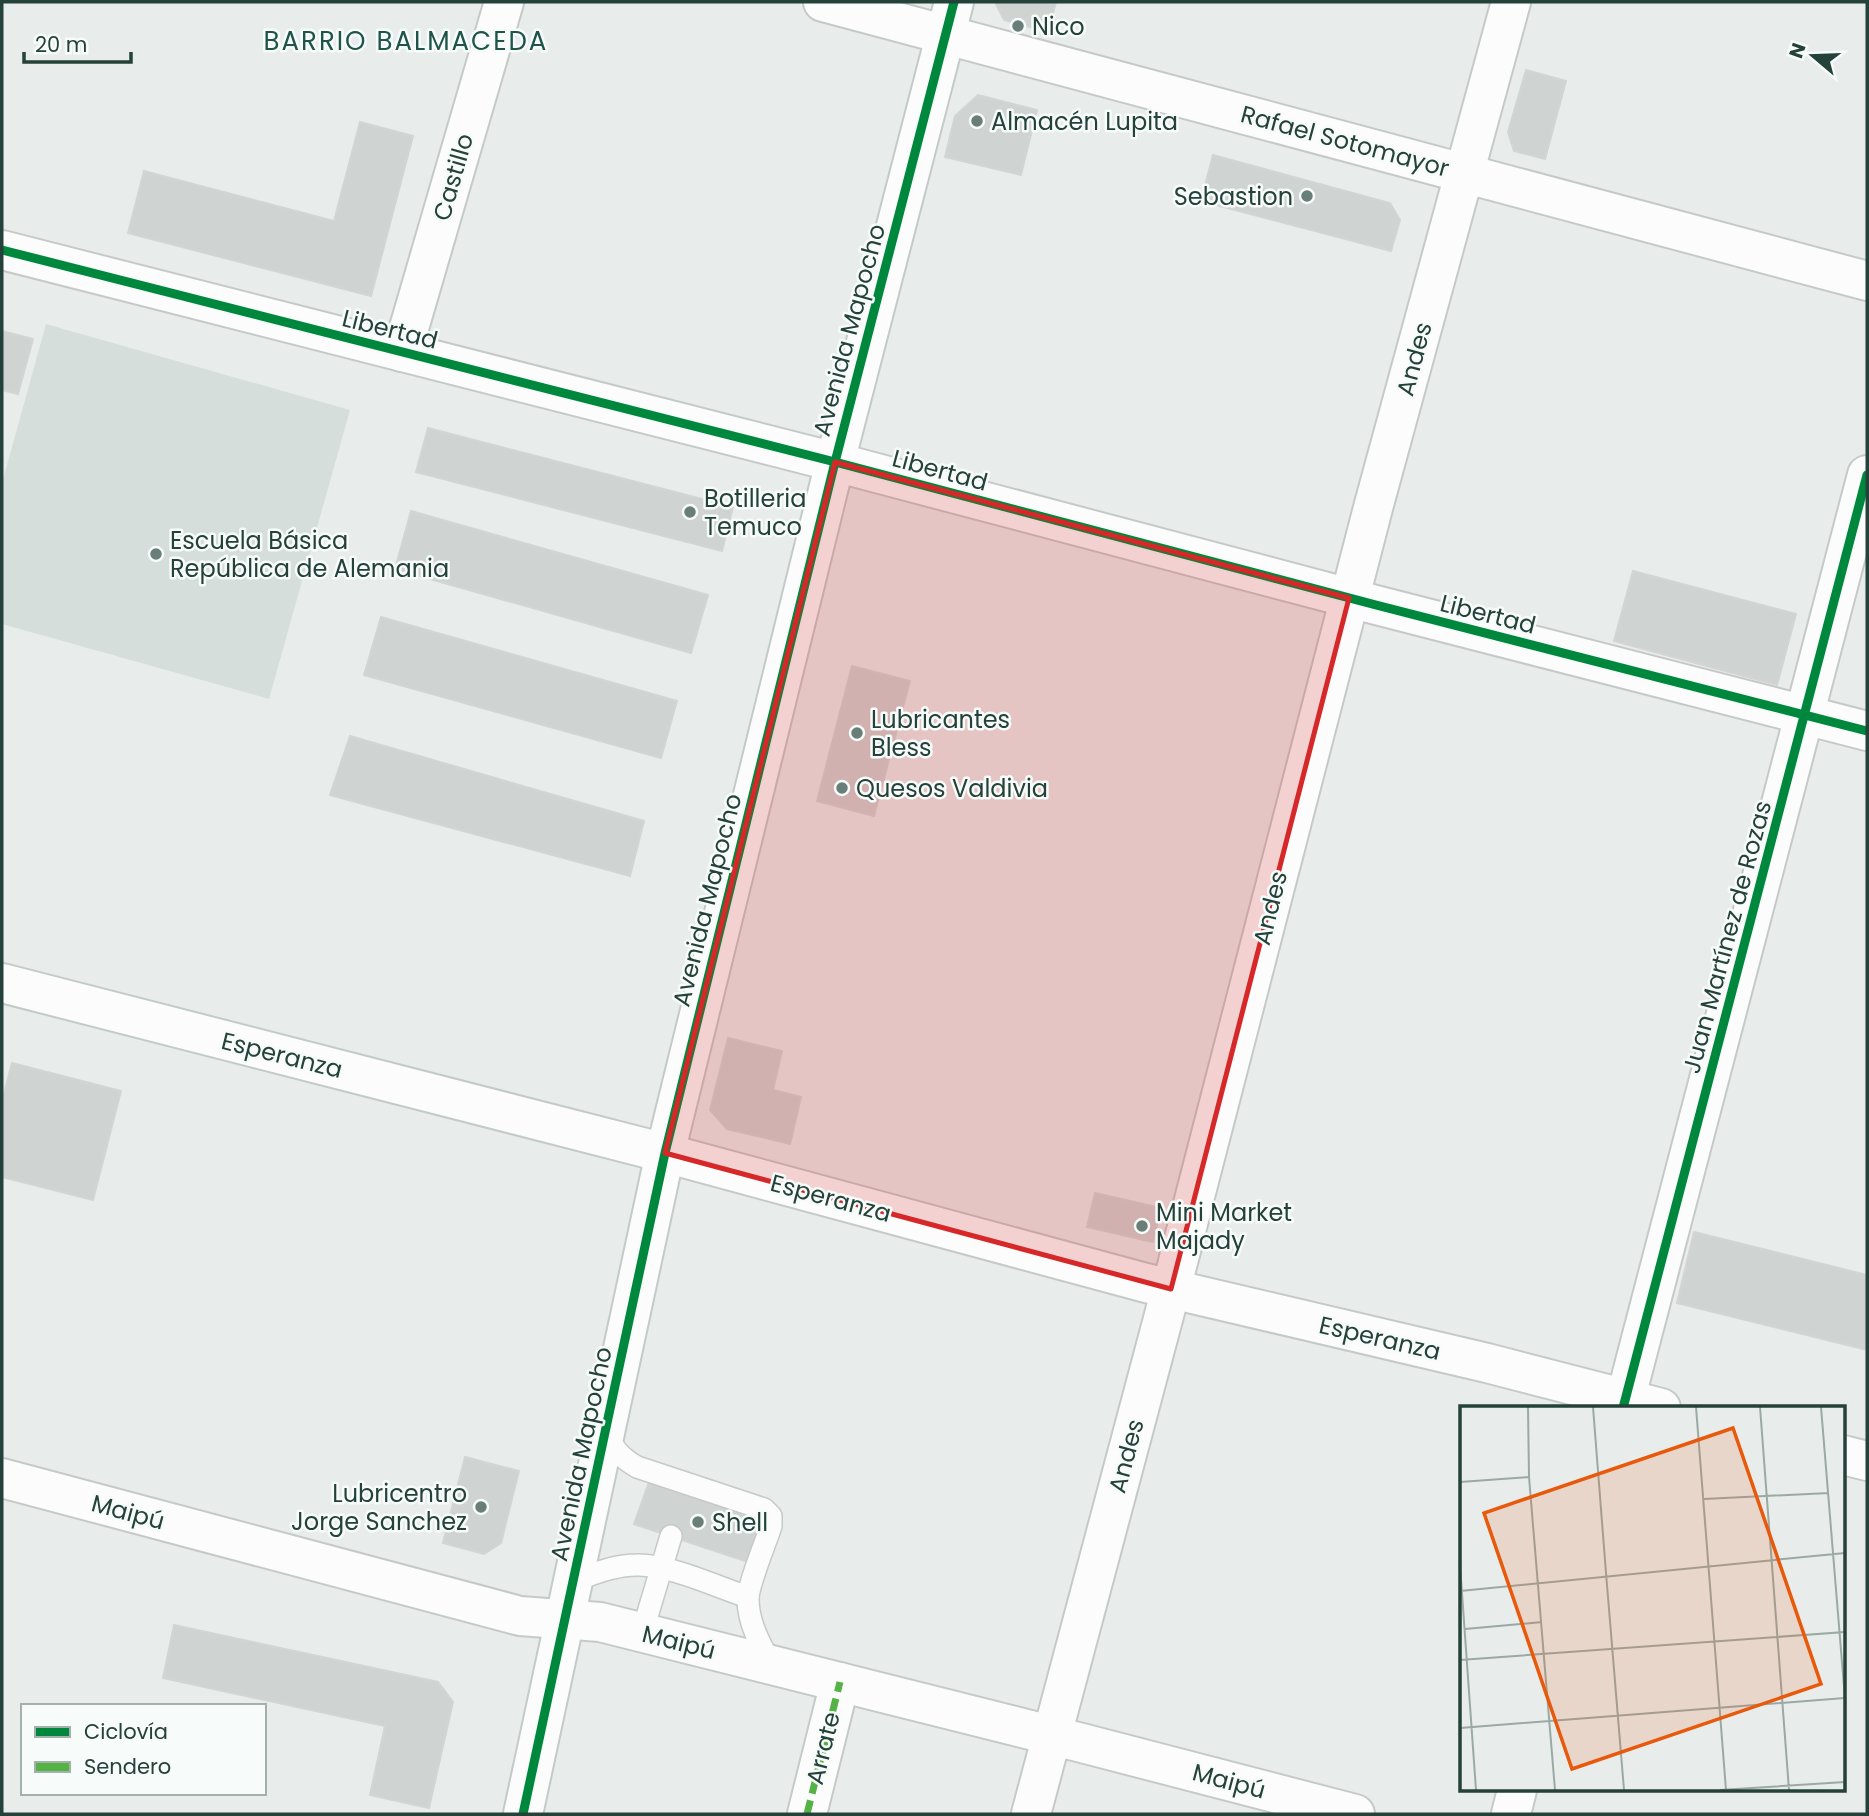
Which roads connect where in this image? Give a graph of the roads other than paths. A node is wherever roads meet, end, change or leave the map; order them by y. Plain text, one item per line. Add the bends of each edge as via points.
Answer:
1 (505, 2) edge
2 (823, 2) edge
3 (1511, 2) edge
4 (950, 18) edge
5 (1465, 173) junction
6 (2, 250) edge
7 (1867, 281) edge
8 (402, 352) junction
9 (835, 462) junction
10 (1867, 475) edge
11 (1349, 598) junction
12 (1806, 714) junction
13 (1867, 730) edge
14 (2, 983) edge
15 (665, 1153) junction
16 (1171, 1289) junction
17 (1637, 1405) edge
18 (605, 1431) junction
19 (1844, 1455) edge
20 (1867, 1461) edge
21 (2, 1478) edge
22 (671, 1536) dead end
23 (662, 1568) junction
24 (573, 1581) junction
25 (748, 1597) junction
26 (565, 1620) junction
27 (642, 1633) junction
28 (772, 1665) junction
29 (840, 1682) junction
30 (1051, 1735) junction
31 (1516, 1792) edge
32 (523, 1814) edge
33 (807, 1814) edge
34 (1031, 1814) edge
35 (1355, 1814) edge
36 (1511, 1814) edge

1 - 8 street, Castillo
2 - 4 street, Rafael Sotomayor
3 - 5 street, Andes
4 - 5 street, Rafael Sotomayor
4 - 9 street, Avenida Mapocho
5 - 7 street, Rafael Sotomayor
5 - 11 street, Andes
6 - 8 street, Libertad
8 - 9 street, Libertad
9 - 11 street, Libertad
9 - 15 street, Avenida Mapocho
10 - 12 street, Juan Martínez de Rozas
11 - 12 street, Libertad
11 - 16 street, Andes
12 - 13 street, Libertad
12 - 17 street, Juan Martínez de Rozas
14 - 15 street, Esperanza
15 - 16 street, Esperanza
15 - 18 street, Avenida Mapocho
16 - 17 street, Esperanza via 1487,1363
16 - 30 street, Andes
18 - 24 street, Avenida Mapocho
18 - 25 lane via 620,1457 637,1467 685,1489 764,1509 771,1516
19 - 20 street
21 - 26 street, Maipú via 520,1616
22 - 23 lane
23 - 24 lane via 638,1564 611,1567
23 - 25 lane
23 - 27 lane
24 - 26 street, Avenida Mapocho
25 - 28 lane via 751,1621
26 - 27 street, Maipú via 600,1622
26 - 32 street, Avenida Mapocho
27 - 28 street, Maipú
28 - 29 street, Maipú
29 - 30 street, Maipú
29 - 33 street, Arrate
30 - 34 street, Andes
30 - 35 street, Maipú
31 - 36 street

